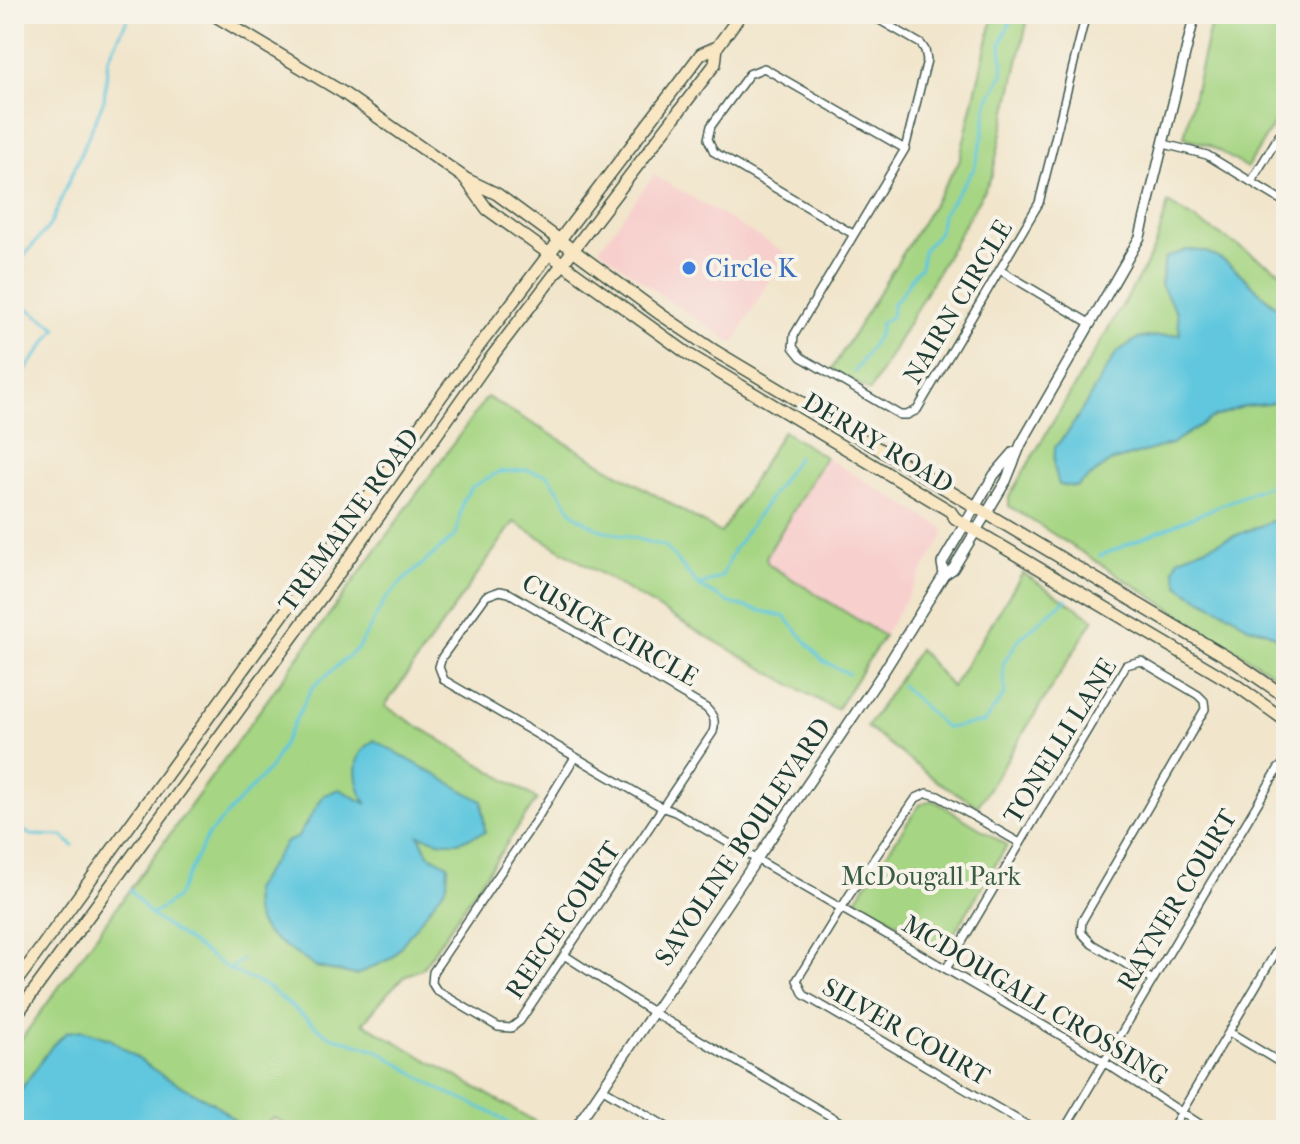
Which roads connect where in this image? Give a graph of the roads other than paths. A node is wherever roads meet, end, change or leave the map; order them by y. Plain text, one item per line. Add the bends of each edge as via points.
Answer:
1 (212, 14) edge
2 (741, 14) edge
3 (869, 14) edge
4 (1086, 14) edge
5 (1163, 14) edge
6 (1194, 18) edge
7 (717, 47) junction
8 (1286, 124) edge
9 (1164, 144) junction
10 (905, 149) junction
11 (466, 179) junction
12 (1251, 182) junction
13 (1286, 203) edge
14 (853, 234) junction
15 (558, 240) junction
16 (572, 250) junction
17 (547, 254) junction
18 (561, 264) junction
19 (1000, 270) junction
20 (1091, 324) junction
21 (1021, 444) junction
22 (975, 507) junction
23 (986, 514) junction
24 (971, 527) junction
25 (1286, 697) edge
26 (1286, 721) edge
27 (575, 757) junction
28 (1286, 762) edge
29 (661, 807) junction
30 (1020, 843) junction
31 (755, 858) junction
32 (842, 908) junction
33 (1286, 935) edge
34 (1275, 953) junction
35 (564, 955) junction
36 (1286, 959) edge
37 (946, 969) junction
38 (1153, 980) junction
39 (14, 985) edge
40 (654, 1013) junction
41 (14, 1018) edge
42 (1229, 1032) junction
43 (1105, 1062) junction
44 (1286, 1066) edge
45 (603, 1089) junction
46 (1181, 1113) junction
47 (574, 1130) edge
48 (672, 1130) edge
49 (854, 1130) edge
50 (1035, 1130) edge
51 (1064, 1130) edge
52 (1171, 1130) edge
53 (1209, 1130) edge

1 - 11 main road, DERRY ROAD via 342,92
2 - 7 main road, TREMAINE ROAD
3 - 10 street, NAIRN CIRCLE via 921,44 927,55
4 - 19 street, NAIRN CIRCLE via 1044,192
5 - 6 street
6 - 9 street, SAVOLINE BOULEVARD
7 - 15 main road, TREMAINE ROAD via 701,54
7 - 16 main road, TREMAINE ROAD via 715,64
8 - 12 street
9 - 12 street via 1207,155
9 - 20 street, SAVOLINE BOULEVARD via 1140,237
10 - 14 street, NAIRN CIRCLE
10 - 14 street via 764,68 749,74 711,126 708,139 714,152
11 - 15 main road, DERRY ROAD via 497,194
11 - 17 main road, DERRY ROAD via 487,209
12 - 13 street
14 - 19 street, NAIRN CIRCLE via 794,335 793,347 801,357 900,415 917,410
15 - 16 main road, DERRY ROAD
15 - 17 main road, TREMAINE ROAD
16 - 18 main road, TREMAINE ROAD
16 - 22 main road, DERRY ROAD via 715,351
17 - 18 main road, DERRY ROAD
17 - 39 main road, TREMAINE ROAD
18 - 24 main road, DERRY ROAD via 688,354
18 - 41 main road, TREMAINE ROAD
19 - 20 street
20 - 21 street, SAVOLINE BOULEVARD
21 - 22 street, SAVOLINE BOULEVARD
21 - 23 street, SAVOLINE BOULEVARD
22 - 23 main road, DERRY ROAD
22 - 24 street, SAVOLINE BOULEVARD
23 - 24 street, SAVOLINE BOULEVARD
23 - 25 main road, DERRY ROAD
24 - 26 main road, DERRY ROAD via 1236,685
24 - 31 street, SAVOLINE BOULEVARD via 942,563 944,575 884,671
27 - 29 street, CUSICK CIRCLE
27 - 29 street, CUSICK CIRCLE via 440,676 442,657 489,594 509,593 711,713 713,732
27 - 35 street, REECE COURT via 433,972 432,983 437,991 507,1029 520,1021
28 - 38 street, RAYNER COURT
29 - 31 street, CUSICK CIRCLE
29 - 35 street, REECE COURT
30 - 32 street, SILVER COURT via 938,796 922,795
30 - 37 street, TONELLI LANE
30 - 38 street, TONELLI LANE via 1126,665 1145,662 1201,698 1204,712 1081,926 1087,941
31 - 32 street, MCDOUGALL CROSSING
31 - 40 street, SAVOLINE BOULEVARD
32 - 37 street, MCDOUGALL CROSSING
32 - 50 street, SILVER COURT via 799,973 804,995
33 - 34 street
34 - 36 street
34 - 42 street
35 - 40 street
37 - 43 street, MCDOUGALL CROSSING
38 - 43 street, RAYNER COURT
40 - 45 street, SAVOLINE BOULEVARD
40 - 49 street
42 - 44 street
42 - 46 street
43 - 46 street, MCDOUGALL CROSSING
43 - 51 street
45 - 47 street, SAVOLINE BOULEVARD
45 - 48 street
46 - 52 street
46 - 53 street, MCDOUGALL CROSSING

